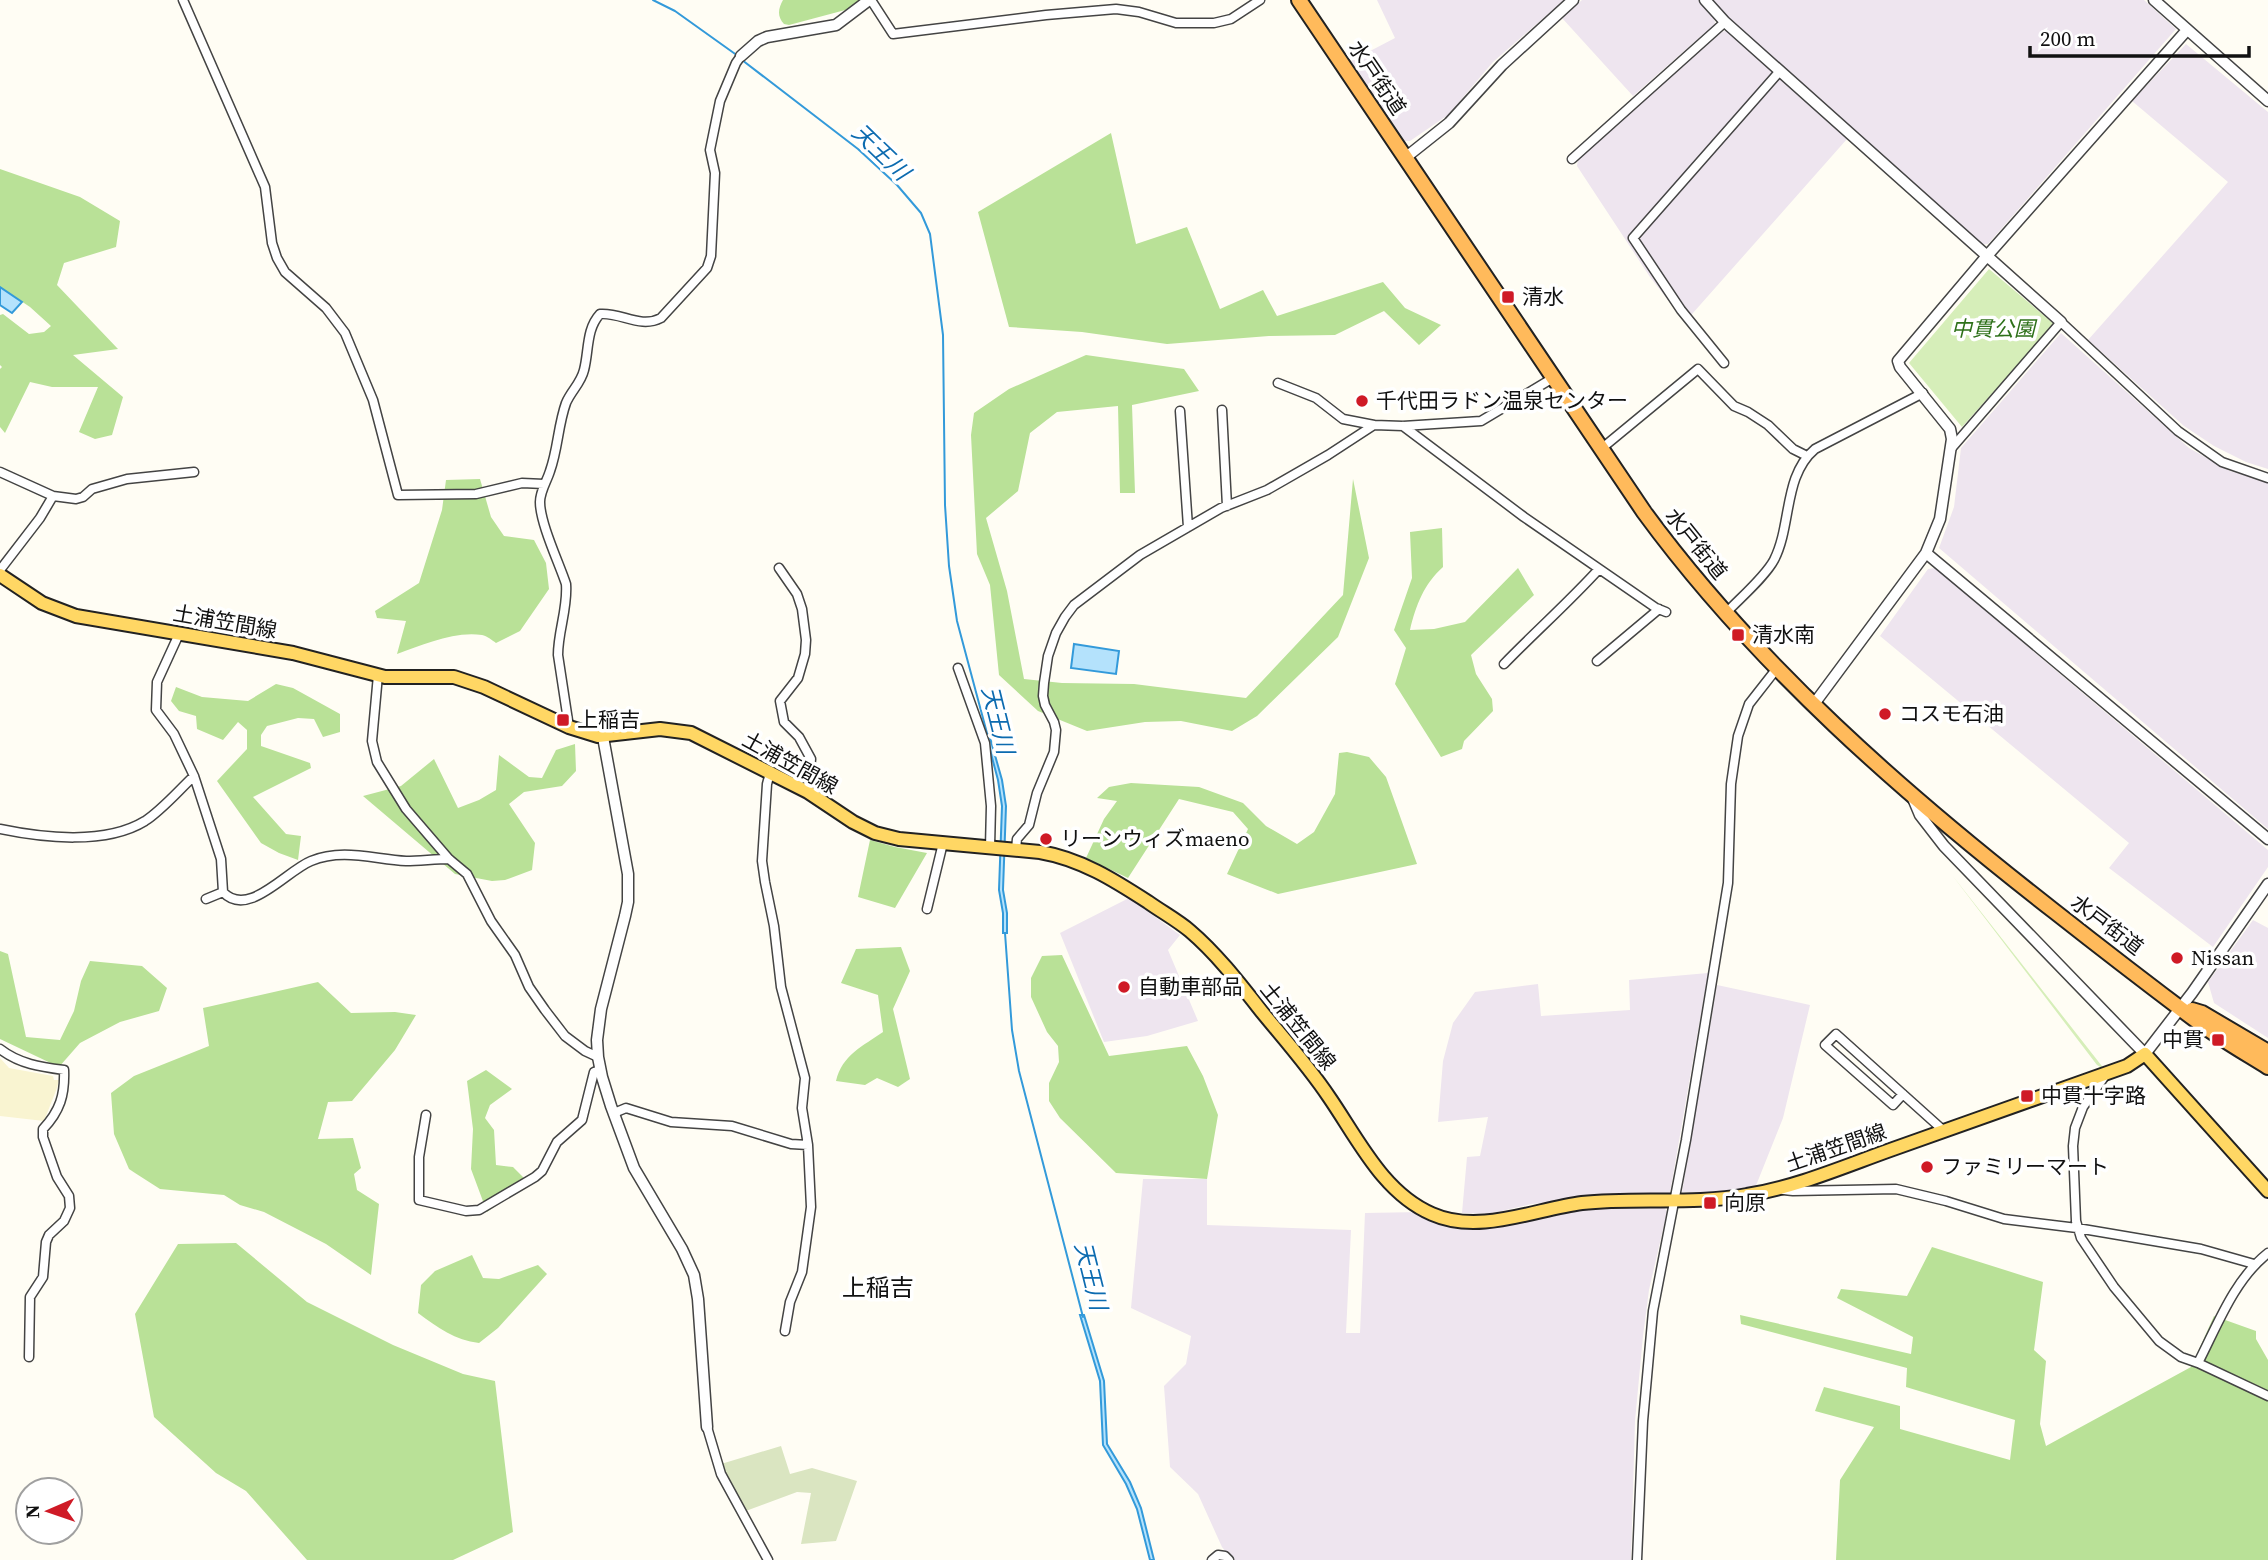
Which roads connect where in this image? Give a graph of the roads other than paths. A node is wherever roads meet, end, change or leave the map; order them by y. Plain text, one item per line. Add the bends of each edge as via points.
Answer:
1 (183, 0) edge
2 (870, 0) edge
3 (1260, 0) edge
4 (1299, 0) edge
5 (1573, 0) edge
6 (1705, 0) edge
7 (2154, 0) edge
8 (1725, 22) junction
9 (2187, 30) junction
10 (738, 60) joint
11 (1780, 71) junction
12 (2268, 101) edge
13 (1405, 158) junction
14 (1572, 159) dead end
15 (1986, 257) junction
16 (2061, 322) junction
17 (1724, 363) dead end
18 (1553, 378) junction
19 (1278, 383) dead end
20 (1923, 393) junction
21 (1222, 410) dead end
22 (1180, 411) dead end
23 (1374, 425) junction
24 (1403, 426) junction
25 (1601, 449) junction
26 (1950, 450) junction
27 (1807, 456) junction
28 (0, 472) edge
29 (194, 472) dead end
30 (2268, 478) edge
31 (544, 484) junction
32 (53, 496) junction
33 (1227, 506) junction
34 (1188, 527) junction
35 (1926, 553) junction
36 (779, 568) dead end
37 (1599, 569) junction
38 (0, 570) edge
39 (0, 575) edge
40 (1726, 613) junction
41 (179, 634) junction
42 (1597, 660) dead end
43 (1504, 664) dead end
44 (1778, 667) junction
45 (958, 668) dead end
46 (378, 675) junction
47 (1814, 704) junction
48 (569, 727) junction
49 (603, 737) junction
50 (770, 773) junction
51 (194, 776) junction
52 (808, 792) junction
53 (1910, 793) junction
54 (0, 829) edge
55 (2268, 839) edge
56 (943, 843) junction
57 (1003, 848) junction
58 (449, 859) junction
59 (2268, 884) edge
60 (223, 892) junction
61 (206, 900) dead end
62 (927, 909) dead end
63 (2181, 1007) junction
64 (0, 1049) edge
65 (2268, 1052) edge
66 (2145, 1054) junction
67 (598, 1057) junction
68 (2268, 1067) edge
69 (600, 1070) junction
70 (2107, 1073) junction
71 (1903, 1094) junction
72 (614, 1113) junction
73 (426, 1115) dead end
74 (1944, 1131) junction
75 (808, 1145) junction
76 (1776, 1189) junction
77 (2268, 1191) edge
78 (1674, 1201) junction
79 (2077, 1228) junction
80 (2268, 1253) edge
81 (2254, 1264) junction
82 (785, 1331) dead end
83 (29, 1357) dead end
84 (2198, 1363) junction
85 (2268, 1396) edge
86 (707, 1427) joint
87 (768, 1560) edge
88 (1212, 1560) edge
89 (1229, 1560) edge
90 (1637, 1560) edge

1 - 31 street via 265,187 277,258 345,333 373,400 398,495 476,494 522,483
2 - 3 street via 893,34 1116,9 1176,23 1214,23 1231,19
2 - 10 street via 836,26 767,37
4 - 13 highway, 水戸街道
5 - 13 street via 1449,122
6 - 8 street
7 - 9 street
8 - 11 street
8 - 14 street
9 - 12 street
9 - 15 street
10 - 31 street via 720,101 710,150 715,173 708,268 653,322 607,313 595,320 584,372 559,424
11 - 15 street
11 - 17 street via 1633,238 1681,310
13 - 18 highway, 水戸街道
15 - 16 street
15 - 20 street via 1898,361
16 - 26 street
16 - 30 street via 2178,431 2222,462
18 - 24 street via 1481,421
18 - 25 highway, 水戸街道
19 - 23 street via 1316,398 1343,419
20 - 26 street via 1950,429
20 - 27 street
21 - 33 street
22 - 34 street
23 - 24 street
23 - 33 street via 1267,490
24 - 37 street
25 - 27 street via 1698,369 1734,407 1768,425
25 - 40 highway, 水戸街道 via 1668,545
26 - 35 street via 1940,519
27 - 40 street via 1798,471 1774,561
28 - 32 street
29 - 32 street via 127,479 76,499
31 - 48 street via 541,509 566,584 558,654
32 - 38 street
33 - 34 street
34 - 57 street via 1089,592 1056,634 1043,696 1056,730 1054,752 1029,825
35 - 47 street
35 - 55 street
36 - 52 street via 797,594 805,624 799,678 780,701 784,722 811,759
37 - 42 street via 1663,611
37 - 43 street
39 - 41 main road, 土浦笠間線 via 63,612
40 - 44 highway, 水戸街道
41 - 46 main road, 土浦笠間線 via 293,653
41 - 51 street via 157,682 156,710 174,734
44 - 47 highway, 水戸街道
44 - 78 street via 1749,704 1738,736 1731,784 1728,883
45 - 57 street via 985,743 992,806
46 - 48 main road, 土浦笠間線 via 454,677
46 - 58 street via 372,741 377,762 406,809
47 - 53 highway, 水戸街道
48 - 49 main road, 土浦笠間線
49 - 50 main road, 土浦笠間線 via 660,729 691,733
49 - 67 street via 628,887 601,1009
50 - 52 main road, 土浦笠間線
50 - 75 street via 762,861 782,987 805,1078 802,1108
51 - 54 street via 146,820 128,828 82,838
51 - 60 street via 221,859
52 - 56 main road, 土浦笠間線 via 875,833
53 - 63 highway, 水戸街道
53 - 66 street via 1944,846
56 - 57 main road, 土浦笠間線
56 - 62 street
57 - 78 main road, 土浦笠間線 via 1050,854 1088,866 1189,931 1237,980 1305,1064 1377,1168 1402,1195 1432,1214 1480,1222 1585,1203
58 - 60 street via 332,855 311,861 256,897 233,900
58 - 67 street via 467,874 545,1010 565,1036
59 - 63 street
60 - 61 street
63 - 65 highway, 水戸街道 via 2202,1013
63 - 66 street
63 - 68 highway, 水戸街道
64 - 83 street via 30,1065 64,1070 62,1100 43,1129 43,1137 70,1208 49,1235 43,1277 30,1297
66 - 70 main road, 土浦笠間線
66 - 77 main road
67 - 69 street
69 - 72 street
69 - 73 street via 594,1072 582,1120 557,1142 542,1171 479,1210 419,1200 419,1157
70 - 74 main road, 土浦笠間線
70 - 79 street via 2083,1107 2076,1128
71 - 71 street via 1836,1034 1825,1045 1893,1105
71 - 74 street
72 - 75 street via 626,1108 671,1122 733,1126
72 - 86 street via 634,1168 694,1275
74 - 76 main road, 土浦笠間線
75 - 82 street via 811,1207 802,1272
76 - 78 main road, 土浦笠間線
76 - 79 street via 1896,1189 2004,1219
78 - 90 street via 1653,1311
79 - 81 street via 2201,1249
79 - 84 street via 2114,1287 2160,1341
80 - 81 street
81 - 84 street
84 - 85 street
86 - 87 street via 721,1474
88 - 89 street via 1218,1555

